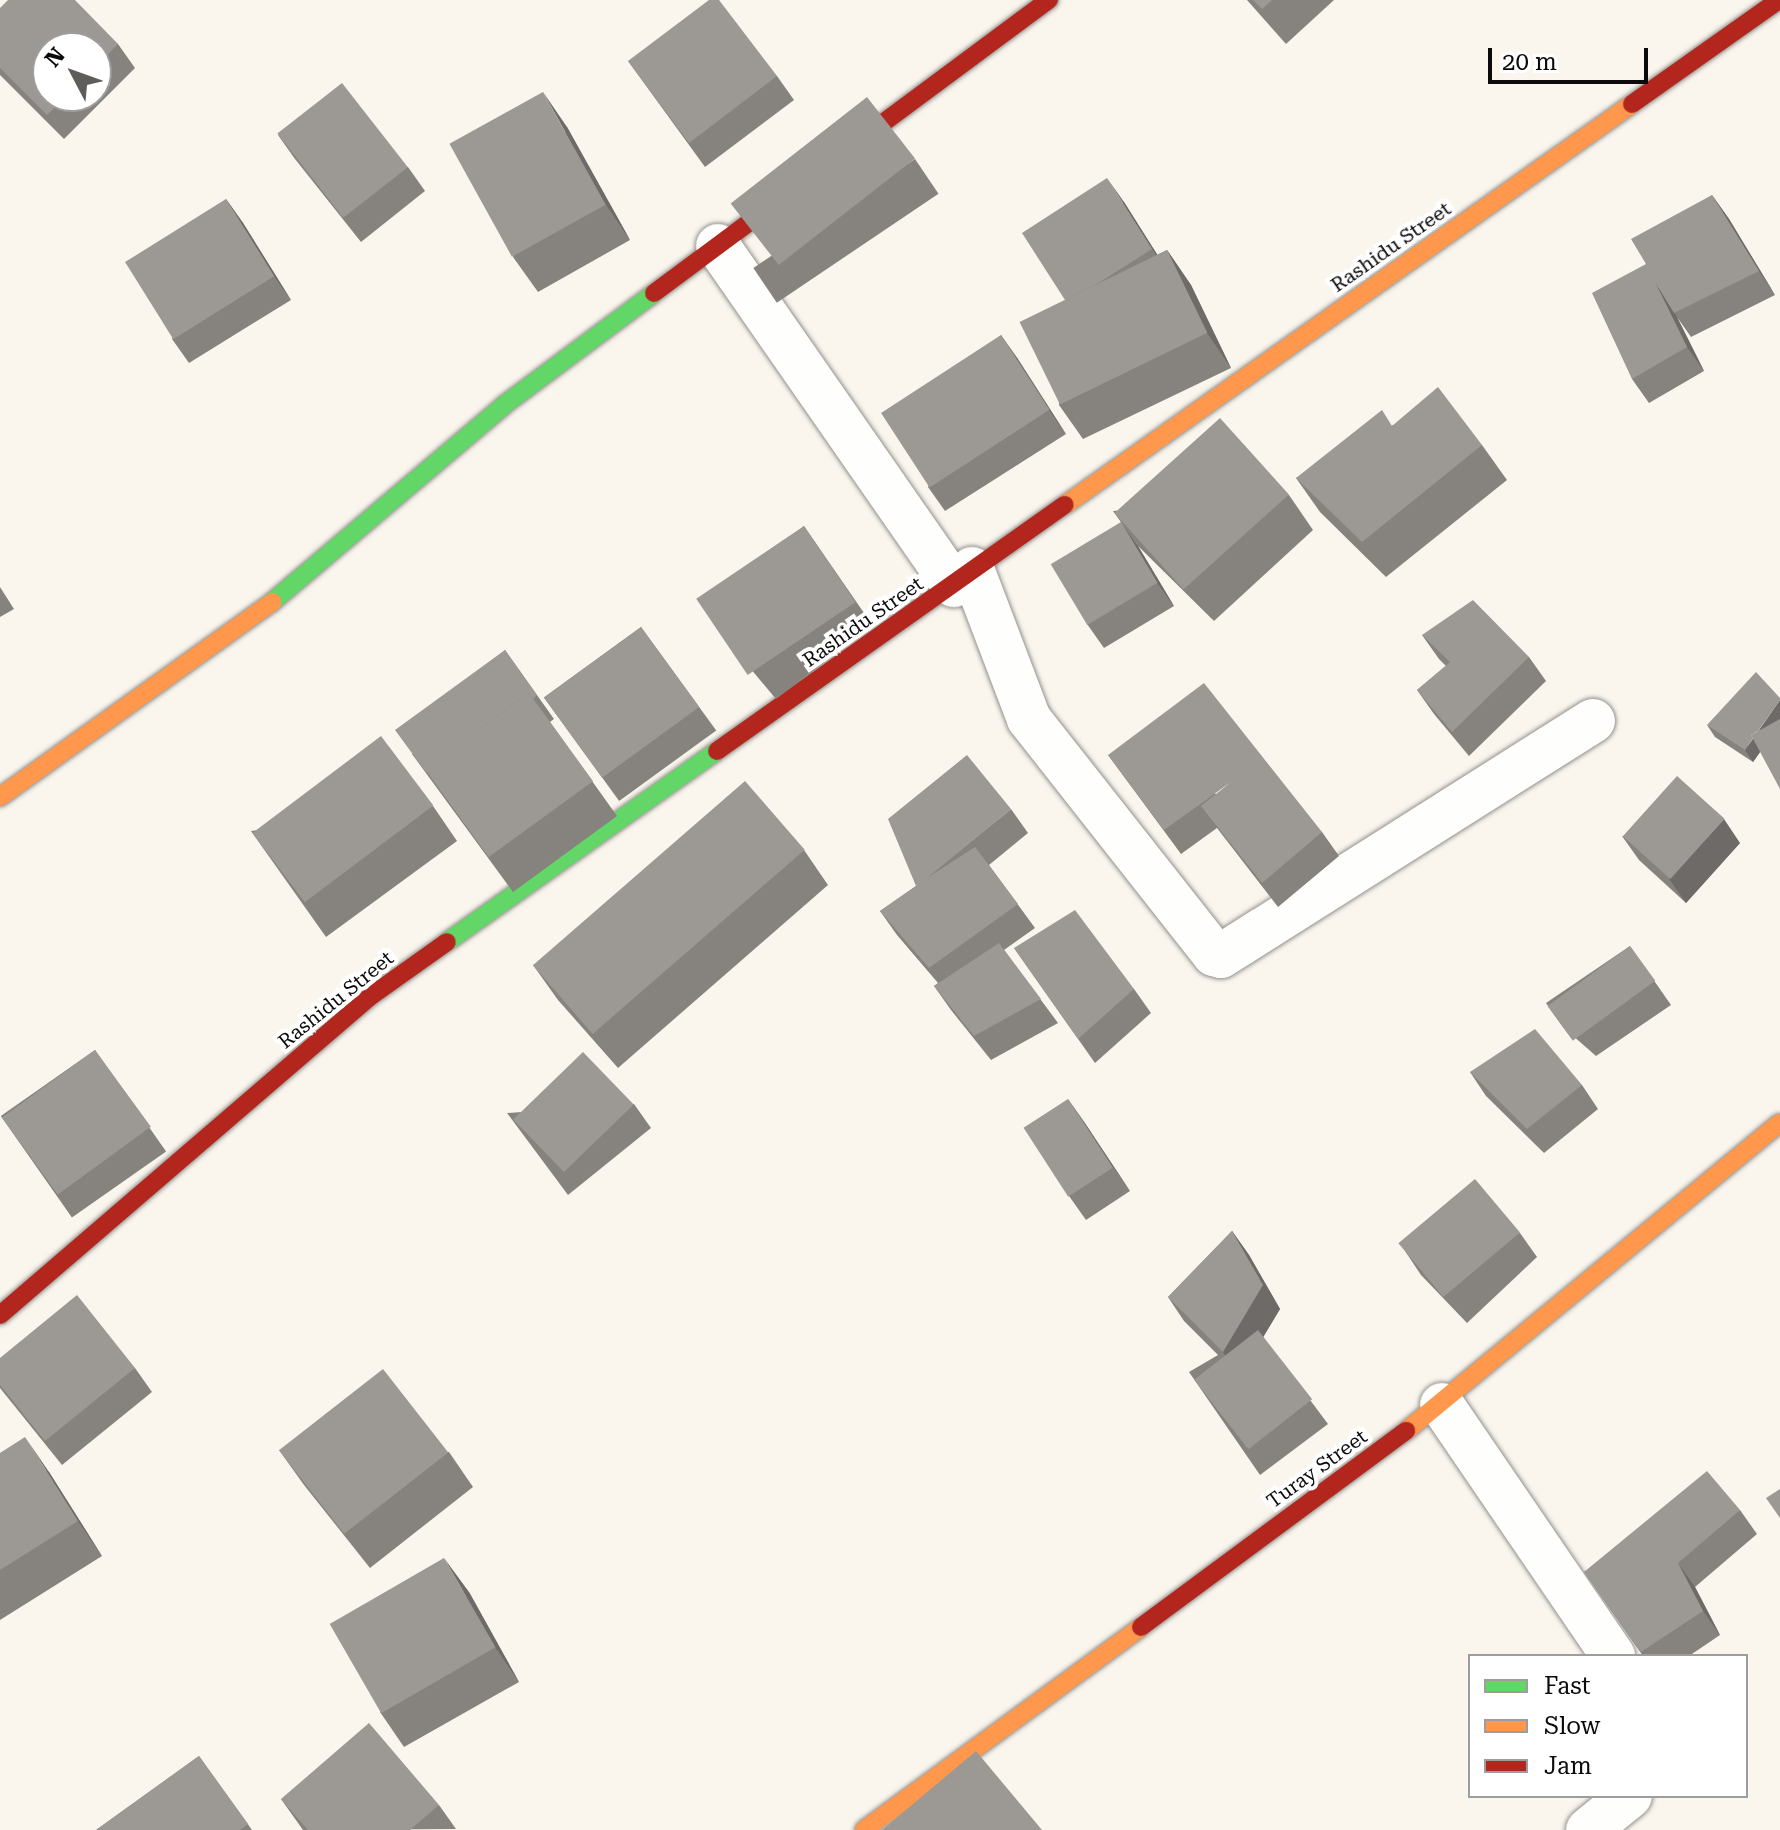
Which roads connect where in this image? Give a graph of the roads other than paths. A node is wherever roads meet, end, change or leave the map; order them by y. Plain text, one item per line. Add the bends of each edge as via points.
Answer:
1 (1049, 0) edge
2 (1779, 0) edge
3 (718, 246) junction
4 (963, 577) junction
5 (1593, 721) dead end
6 (0, 797) edge
7 (1780, 1123) edge
8 (0, 1315) edge
9 (1442, 1405) junction
10 (1612, 1654) edge
11 (1628, 1798) edge
12 (864, 1830) edge
13 (1588, 1830) edge

1 - 3 street
2 - 4 street, Rashidu Street
3 - 4 street
3 - 6 street via 504,405 300,582
4 - 5 street via 1029,719 1214,954 1221,956
4 - 8 street, Rashidu Street via 371,996
7 - 9 street, Turay Street
9 - 10 street
9 - 12 street, Turay Street
11 - 13 street

